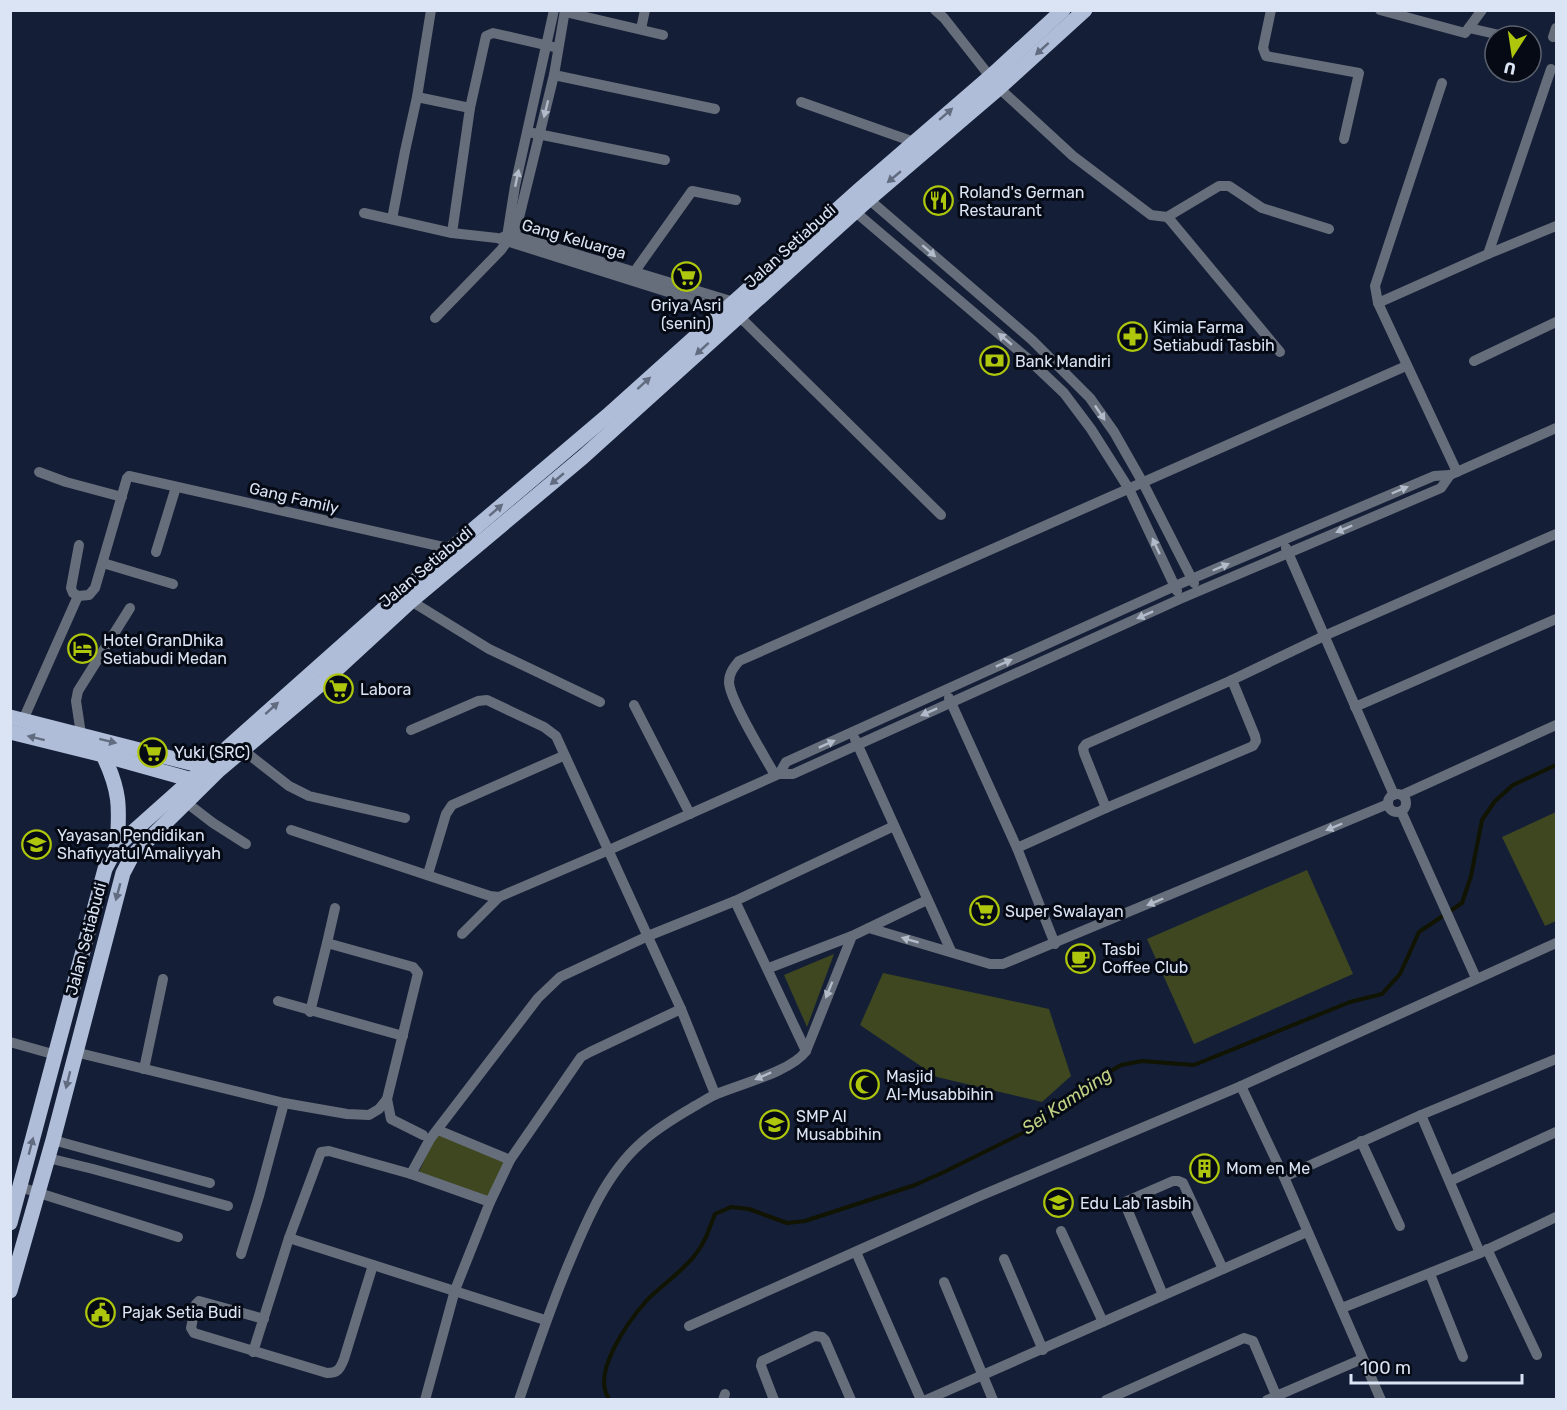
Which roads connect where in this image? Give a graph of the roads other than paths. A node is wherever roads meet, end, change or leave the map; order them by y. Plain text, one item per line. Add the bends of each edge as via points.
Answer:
1 (431, 10) edge
2 (645, 10) edge
3 (935, 10) edge
4 (1086, 10) edge
5 (1271, 10) edge
6 (1380, 10) edge
7 (1482, 10) edge
8 (561, 11) edge
9 (1053, 14) edge
10 (1469, 28) junction
11 (641, 29) junction
12 (1483, 31) edge
13 (663, 35) dead end
14 (546, 45) junction
15 (558, 48) junction
16 (1551, 69) dead end
17 (554, 75) junction
18 (994, 82) junction
19 (1442, 83) dead end
20 (417, 97) junction
21 (801, 102) dead end
22 (470, 108) junction
23 (715, 109) dead end
24 (527, 131) junction
25 (540, 134) junction
26 (1344, 139) dead end
27 (914, 142) junction
28 (665, 160) dead end
29 (864, 195) junction
30 (736, 200) dead end
31 (850, 208) junction
32 (364, 213) dead end
33 (1167, 217) junction
34 (392, 219) junction
35 (1329, 229) dead end
36 (1555, 230) edge
37 (452, 233) junction
38 (507, 241) junction
39 (1488, 254) junction
40 (632, 276) junction
41 (1378, 303) junction
42 (996, 309) junction
43 (736, 313) junction
44 (435, 318) dead end
45 (984, 322) junction
46 (1557, 322) edge
47 (1032, 340) junction
48 (1280, 352) dead end
49 (1021, 353) junction
50 (1474, 361) dead end
51 (1406, 366) junction
52 (1557, 428) edge
53 (39, 472) dead end
54 (1453, 474) junction
55 (1143, 483) junction
56 (176, 487) junction
57 (1129, 489) junction
58 (122, 497) junction
59 (941, 515) dead end
60 (1557, 534) edge
61 (1282, 540) junction
62 (79, 545) dead end
63 (452, 549) junction
64 (156, 552) dead end
65 (1288, 553) junction
66 (103, 563) junction
67 (1192, 579) junction
68 (173, 584) dead end
69 (1175, 586) junction
70 (1198, 592) junction
71 (78, 596) junction
72 (1180, 599) junction
73 (411, 602) junction
74 (130, 608) dead end
75 (1557, 619) edge
76 (1324, 636) junction
77 (1232, 680) junction
78 (945, 690) junction
79 (600, 702) dead end
80 (951, 703) junction
81 (634, 705) dead end
82 (1355, 707) junction
83 (16, 718) edge
84 (1557, 725) edge
85 (411, 730) dead end
86 (10, 732) edge
87 (852, 733) junction
88 (81, 734) junction
89 (857, 744) junction
90 (236, 749) junction
91 (103, 754) junction
92 (162, 755) junction
93 (563, 756) junction
94 (213, 768) junction
95 (777, 775) junction
96 (198, 781) junction
97 (180, 797) junction
98 (1395, 798) junction
99 (1106, 808) junction
100 (1401, 811) junction
101 (690, 814) junction
102 (405, 818) dead end
103 (894, 826) junction
104 (291, 830) dead end
105 (246, 844) dead end
106 (117, 846) junction
107 (1017, 848) junction
108 (609, 850) junction
109 (429, 874) junction
110 (499, 897) junction
111 (927, 900) junction
112 (735, 901) junction
113 (335, 908) dead end
114 (869, 928) junction
115 (462, 934) dead end
116 (648, 936) junction
117 (852, 936) junction
118 (327, 943) junction
119 (1557, 943) edge
120 (1055, 944) junction
121 (951, 951) junction
122 (769, 968) junction
123 (1476, 978) junction
124 (163, 979) dead end
125 (278, 1001) dead end
126 (681, 1010) junction
127 (310, 1012) junction
128 (403, 1036) junction
129 (10, 1042) edge
130 (806, 1051) junction
131 (75, 1052) junction
132 (56, 1055) junction
133 (1557, 1059) edge
134 (144, 1069) junction
135 (1241, 1086) junction
136 (715, 1095) junction
137 (387, 1099) junction
138 (284, 1103) junction
139 (369, 1115) junction
140 (1421, 1115) junction
141 (391, 1119) junction
142 (438, 1130) junction
143 (1557, 1132) edge
144 (423, 1135) dead end
145 (53, 1140) junction
146 (1361, 1141) junction
147 (48, 1158) junction
148 (510, 1160) junction
149 (411, 1174) junction
150 (1284, 1177) junction
151 (1450, 1181) junction
152 (210, 1184) dead end
153 (20, 1187) junction
154 (38, 1192) junction
155 (489, 1202) junction
156 (228, 1206) dead end
157 (11, 1217) edge
158 (1557, 1217) edge
159 (1400, 1226) dead end
160 (1061, 1230) dead end
161 (1307, 1232) junction
162 (178, 1237) dead end
163 (289, 1238) junction
164 (1484, 1251) junction
165 (856, 1252) junction
166 (241, 1254) dead end
167 (1004, 1259) dead end
168 (373, 1265) junction
169 (1223, 1269) junction
170 (1430, 1274) junction
171 (944, 1282) dead end
172 (456, 1290) junction
173 (10, 1291) edge
174 (1162, 1295) junction
175 (1342, 1308) junction
176 (264, 1319) junction
177 (545, 1320) junction
178 (1103, 1322) junction
179 (689, 1326) dead end
180 (1043, 1350) junction
181 (253, 1352) junction
182 (1537, 1355) dead end
183 (1463, 1357) dead end
184 (1362, 1359) junction
185 (982, 1376) junction
186 (1272, 1397) edge
187 (425, 1400) edge
188 (519, 1400) edge
189 (774, 1400) edge
190 (851, 1400) edge
191 (923, 1400) edge
192 (993, 1400) edge
193 (1106, 1400) edge
194 (1381, 1400) edge

1 - 20 street
2 - 11 street
3 - 18 street
4 -> 18 main road, Jalan Setiabudi
5 - 26 street via 1263,48 1266,56 1359,74
6 - 10 street via 1463,33
7 - 10 street
8 - 11 street
8 - 14 street
8 - 15 street
9 - 18 main road, Jalan Setiabudi
10 - 12 street
11 - 13 street
14 - 15 street
14 - 22 street via 487,35
14 - 24 street
15 - 17 street
16 - 39 street
17 - 23 street
17 -> 25 street
27 -> 18 main road, Jalan Setiabudi
18 -> 29 main road, Jalan Setiabudi
18 - 33 street via 1073,156 1151,215
19 - 41 street via 1376,281
20 - 22 street
20 - 34 street
21 - 27 street
22 - 37 street
24 - 25 street
38 -> 24 street
25 - 28 street
25 - 38 street
27 - 29 main road, Jalan Setiabudi
29 - 31 main road, Jalan Setiabudi
29 -> 42 street
30 - 40 street via 692,191
31 - 43 main road, Jalan Setiabudi
31 - 45 street
32 - 34 street, Gang Keluarga
33 - 35 street via 1225,185 1262,208
33 - 48 street
34 - 37 street, Gang Keluarga
36 - 39 street
37 - 38 street, Gang Keluarga
38 - 40 street, Gang Keluarga
38 - 44 street
39 - 41 street
40 - 43 street, Gang Keluarga
41 - 51 street
42 - 45 street
42 - 47 street
43 - 59 street
63 -> 43 main road, Jalan Setiabudi via 607,416
43 -> 73 main road, Jalan Setiabudi via 583,457
49 -> 45 street
46 - 50 street
47 - 49 street
47 -> 55 street via 1090,398
49 - 57 street via 1064,393
51 - 54 street
51 - 55 street
52 - 54 street
53 - 58 street
61 -> 54 street via 1434,476
54 -> 65 street via 1441,488
55 - 57 street
55 - 67 street
56 - 58 street, Gang Family via 129,476
56 - 63 street, Gang Family
56 - 64 street
69 -> 57 street
57 - 95 street via 739,661 729,682 733,697
58 - 66 street
60 - 76 street
61 - 65 street
67 -> 61 street
62 - 71 street via 71,588
90 -> 63 main road, Jalan Setiabudi
65 - 70 street
65 - 76 street
66 - 68 street
66 - 71 street via 93,592
67 - 69 street
67 - 70 street
69 - 72 street
78 -> 69 street
70 - 72 street
71 - 83 street
72 -> 80 street
73 - 79 street via 489,650
73 - 90 main road, Jalan Setiabudi via 322,683
74 - 88 street via 78,691
75 - 82 street
76 - 77 street
76 - 82 street
77 - 99 street via 1084,746
77 - 99 street via 1256,736 1253,746
78 - 80 street
78 - 87 street
80 -> 89 street
80 - 107 street
81 - 101 street
82 - 98 street
83 - 88 main road
84 - 98 street
85 - 93 street via 487,700 550,730
91 -> 86 main road
87 - 89 street
95 -> 87 street via 786,762
88 -> 92 main road
89 - 95 street via 793,774
89 - 103 street
90 - 92 main road via 202,755
90 - 94 main road, Jalan Setiabudi
90 - 102 street via 309,796
91 - 96 main road
91 - 106 main road via 119,802
92 - 94 main road
93 - 108 street
93 - 109 street via 452,806 446,814
94 - 96 main road, Jalan Setiabudi
95 - 101 street
96 - 97 main road, Jalan Setiabudi
97 - 105 street
97 - 106 main road, Jalan Setiabudi
97 -> 131 main road, Jalan Setiabudi via 123,873
98 - 100 street via 1393,811
98 - 100 street via 1405,798 1406,806
98 -> 120 street
99 - 107 street
100 - 123 street
101 - 108 street
103 - 111 street
103 - 112 street
104 - 109 street
106 - 132 main road, Jalan Setiabudi via 105,869
107 - 120 street
108 - 110 street
108 - 116 street
109 - 110 street
110 - 115 street
111 - 114 street
111 - 121 street
112 - 116 street
112 - 122 street
113 - 118 street
114 - 117 street
121 -> 114 street
116 - 126 street
116 - 142 street via 560,977 546,989
117 - 122 street
117 -> 130 street
118 - 127 street
118 - 128 street via 416,970 418,976
119 - 123 street
120 - 121 street via 997,965
122 - 130 street
123 - 135 street
124 - 134 street
125 - 127 street
126 - 136 street
126 - 148 street via 581,1058
127 - 128 street
128 - 137 street
129 - 132 street
130 -> 136 street via 760,1078
131 - 134 street
131 -> 145 main road, Jalan Setiabudi
153 -> 132 main road, Jalan Setiabudi
133 - 140 street
134 - 138 street
135 - 150 street
135 - 165 street
136 - 177 street via 663,1125 620,1166 583,1229
137 - 139 street
137 - 141 street
138 - 139 street
138 - 166 street
139 - 141 street
140 - 146 street
140 - 151 street
141 - 144 street
142 - 148 street
142 - 149 street
143 - 151 street
145 - 147 main road, Jalan Setiabudi
145 - 152 street
146 - 150 street
146 - 159 street
147 - 154 main road, Jalan Setiabudi
147 - 156 street
148 - 155 street
149 - 155 street
149 - 163 street via 323,1151
150 - 161 street
151 - 164 street
153 - 154 street
153 - 157 main road, Jalan Setiabudi
154 - 162 street
154 - 173 main road, Jalan Setiabudi
155 - 172 street
158 - 164 street
160 - 178 street
161 - 169 street
161 - 175 street
163 - 168 street
163 - 176 street
164 - 170 street
164 - 182 street
165 - 179 street
165 - 191 street
167 - 180 street
168 - 172 street
168 - 181 street via 344,1359 335,1373
169 - 174 street
169 - 174 street via 1183,1183 1173,1181 1125,1204
170 - 175 street
170 - 183 street
171 - 185 street
172 - 177 street
172 - 187 street
174 - 178 street
175 - 184 street
176 - 181 street
176 - 181 street via 204,1301 196,1304 192,1331
177 - 188 street
178 - 180 street
180 - 185 street
184 - 186 street
184 - 194 street
185 - 191 street
185 - 192 street
186 - 193 street via 1253,1341 1244,1338
189 - 190 street via 762,1361 815,1336 825,1340

